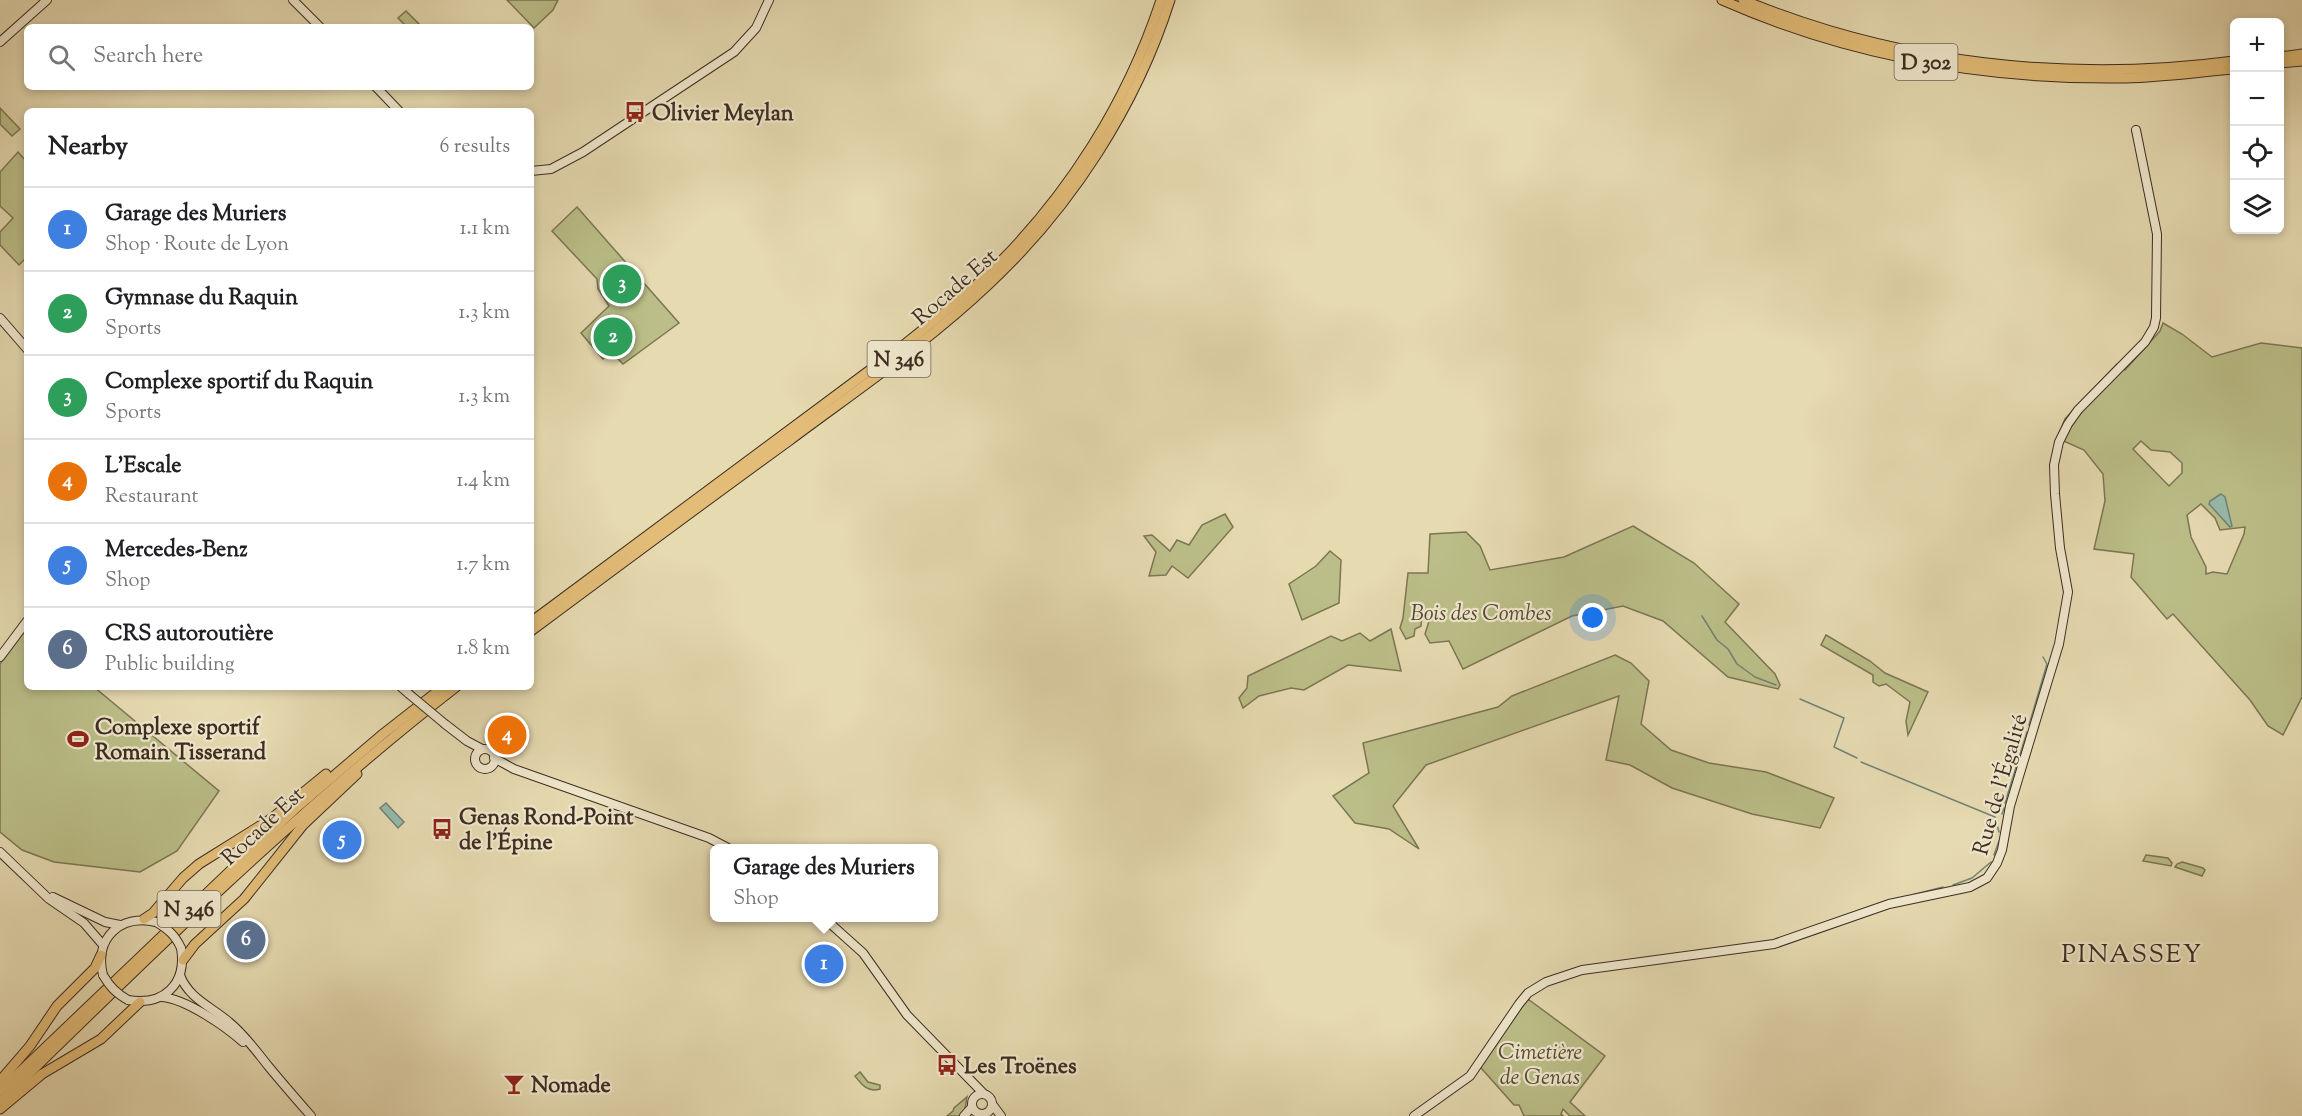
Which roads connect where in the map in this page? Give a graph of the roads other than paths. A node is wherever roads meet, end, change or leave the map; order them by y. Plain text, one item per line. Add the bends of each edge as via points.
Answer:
1 (47, 0) edge
2 (293, 0) edge
3 (769, 0) edge
4 (1161, 0) edge
5 (1170, 0) edge
6 (1722, 0) edge
7 (1743, 0) edge
8 (317, 24) edge
9 (0, 42) edge
10 (2302, 54) edge
11 (2284, 56) edge
12 (2302, 61) edge
13 (2230, 62) edge
14 (2284, 63) edge
15 (2230, 69) edge
16 (2140, 73) junction
17 (2117, 74) junction
18 (379, 90) edge
19 (396, 108) edge
20 (2136, 130) dead end
21 (534, 171) edge
22 (0, 318) edge
23 (24, 346) edge
24 (534, 619) edge
25 (24, 625) edge
26 (534, 629) edge
27 (0, 657) edge
28 (404, 690) edge
29 (439, 690) edge
30 (452, 690) edge
31 (399, 732) junction
32 (383, 734) junction
33 (467, 741) junction
34 (482, 749) junction
35 (475, 757) junction
36 (494, 758) junction
37 (490, 767) junction
38 (514, 769) junction
39 (719, 844) edge
40 (0, 852) edge
41 (32, 883) junction
42 (144, 919) junction
43 (828, 922) edge
44 (120, 925) junction
45 (104, 945) junction
46 (101, 955) junction
47 (183, 960) junction
48 (180, 975) junction
49 (162, 997) junction
50 (140, 1002) junction
51 (263, 1060) junction
52 (953, 1064) junction
53 (0, 1081) edge
54 (0, 1091) edge
55 (984, 1094) junction
56 (974, 1097) junction
57 (0, 1102) edge
58 (992, 1104) junction
59 (0, 1109) edge
60 (979, 1113) edge
61 (311, 1116) edge
62 (964, 1116) edge
63 (1000, 1116) edge
64 (1414, 1116) edge

1 - 9 street
2 - 8 street
3 - 21 street via 751,35 729,56 583,152 551,169
4 - 24 highway, Rocade Est / N 346 via 1130,78 1083,160 1046,212 990,272 905,344
5 - 26 highway, Rocade Est / N 346 via 1140,75 1096,155 1051,217 990,284 898,360
6 - 17 highway, D 302 via 1809,33 1913,60 2013,74
7 - 17 highway, D 302 via 1848,36 1939,57
10 - 11 highway
12 - 14 highway
13 - 16 highway, D 302
15 - 16 highway, D 302
16 - 17 highway, D 302
18 - 19 street
20 - 64 street, Rue de l'Égalité via 2157,234 2156,318 2145,342 2078,410 2059,442 2054,465 2055,494 2067,603 2057,653 2010,806 2002,850 1992,871 1970,887 1889,904 1788,941 1582,970 1546,982 1519,1004 1470,1076
22 - 23 street
25 - 27 street
28 - 33 street, bridge
29 - 32 highway, Rocade Est / N 346
30 - 31 highway, Rocade Est / N 346
31 - 47 highway via 396,740 303,825 239,904
31 - 57 highway, Rocade Est / N 346 via 276,837
32 - 42 highway via 376,734 266,823 199,864
32 - 54 highway, Rocade Est / N 346 via 264,838
33 - 34 street
33 - 35 street
34 - 35 street
34 - 36 street via 490,750
35 - 37 street via 479,767
36 - 37 street
36 - 38 street
37 - 38 street
38 - 39 street
40 - 41 street
41 - 44 street via 85,913
41 - 45 street via 49,900 84,923
42 - 44 street
42 - 47 street, bridge via 167,928 181,948
43 - 52 street via 863,953 907,1015
44 - 45 street
45 - 46 street
46 - 50 street, bridge via 103,975 109,986 128,1000
46 - 53 highway via 95,968 57,1006
47 - 48 street
48 - 49 street
48 - 51 street via 187,989 228,1021
49 - 50 street
49 - 51 street via 172,998 219,1024
50 - 59 highway via 101,1039 42,1074
51 - 61 street
52 - 55 street
52 - 56 street
55 - 56 street
55 - 58 street
56 - 60 street
58 - 60 street via 990,1110
58 - 63 street
60 - 62 street

